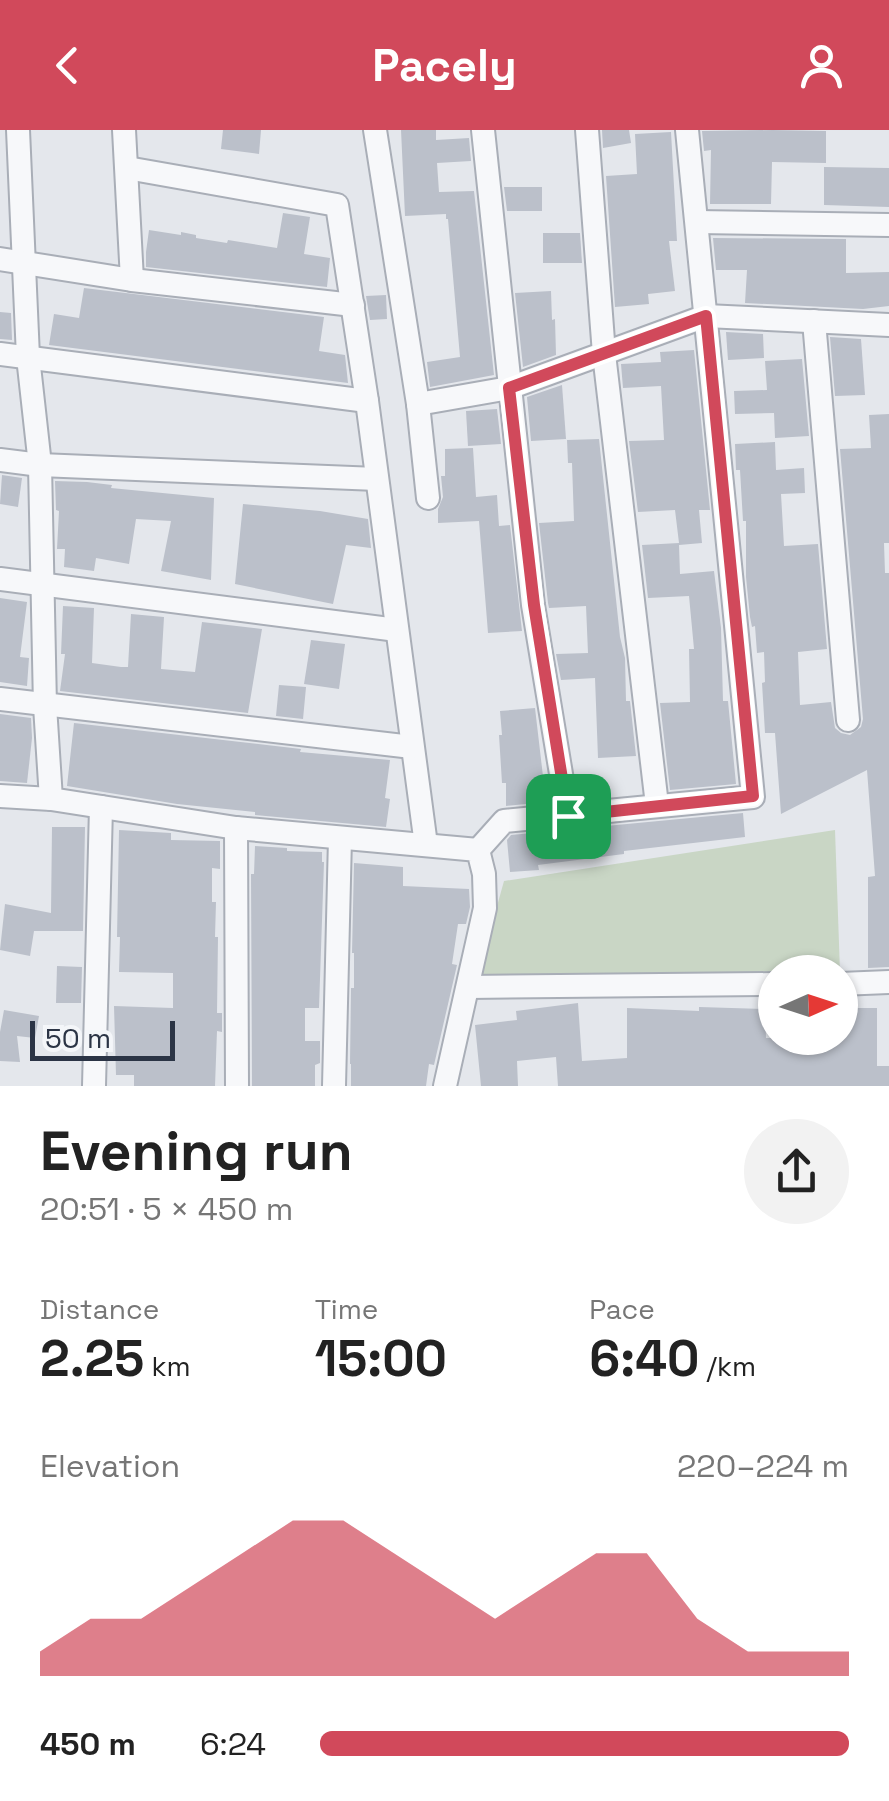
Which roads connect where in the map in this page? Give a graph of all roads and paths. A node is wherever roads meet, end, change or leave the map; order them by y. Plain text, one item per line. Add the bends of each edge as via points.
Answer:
1 (18, 130) edge
2 (124, 130) edge
3 (375, 130) edge
4 (483, 130) edge
5 (587, 130) edge
6 (687, 130) edge
7 (126, 168) junction
8 (697, 222) junction
9 (889, 225) edge
10 (0, 260) edge
11 (24, 263) junction
12 (132, 280) junction
13 (353, 305) junction
14 (706, 316) junction
15 (814, 321) junction
16 (889, 324) edge
17 (0, 354) edge
18 (604, 354) junction
19 (28, 357) junction
20 (509, 388) junction
21 (368, 401) junction
22 (418, 404) junction
23 (0, 460) edge
24 (40, 465) junction
25 (377, 480) junction
26 (428, 498) dead end
27 (0, 578) edge
28 (44, 584) junction
29 (397, 630) junction
30 (0, 700) edge
31 (46, 706) junction
32 (848, 720) dead end
33 (412, 747) junction
34 (0, 796) edge
35 (51, 798) junction
36 (657, 805) junction
37 (101, 807) junction
38 (568, 816) junction
39 (236, 828) junction
40 (340, 838) junction
41 (426, 846) junction
42 (478, 850) junction
43 (889, 982) edge
44 (858, 983) edge
45 (758, 984) edge
46 (468, 987) junction
47 (94, 1086) edge
48 (238, 1086) edge
49 (334, 1086) edge
50 (445, 1086) edge

1 - 11 street
2 - 7 street
3 - 22 street
4 - 20 street
5 - 18 street
6 - 8 street
7 - 12 street
7 - 13 street via 337,205
8 - 9 street
8 - 14 street
10 - 11 street
11 - 12 street
11 - 19 street
12 - 13 street
13 - 21 street
14 - 15 street
14 - 18 street
14 - 36 street via 753,796
15 - 16 street
15 - 32 street
17 - 19 street
18 - 20 street
18 - 36 street
19 - 21 street
19 - 24 street
20 - 22 street
20 - 38 street
21 - 25 street
22 - 26 street
23 - 24 street
24 - 25 street
24 - 28 street
25 - 29 street
27 - 28 street
28 - 29 street
28 - 31 street
29 - 33 street
30 - 31 street
31 - 33 street
31 - 35 street
33 - 41 street
34 - 35 street
35 - 37 street
36 - 38 street
37 - 39 street
37 - 47 street
38 - 42 street via 504,822
39 - 40 street
39 - 48 street
40 - 41 street
40 - 49 street
41 - 42 street
42 - 46 street via 484,908
43 - 44 street
45 - 46 street
46 - 50 street

